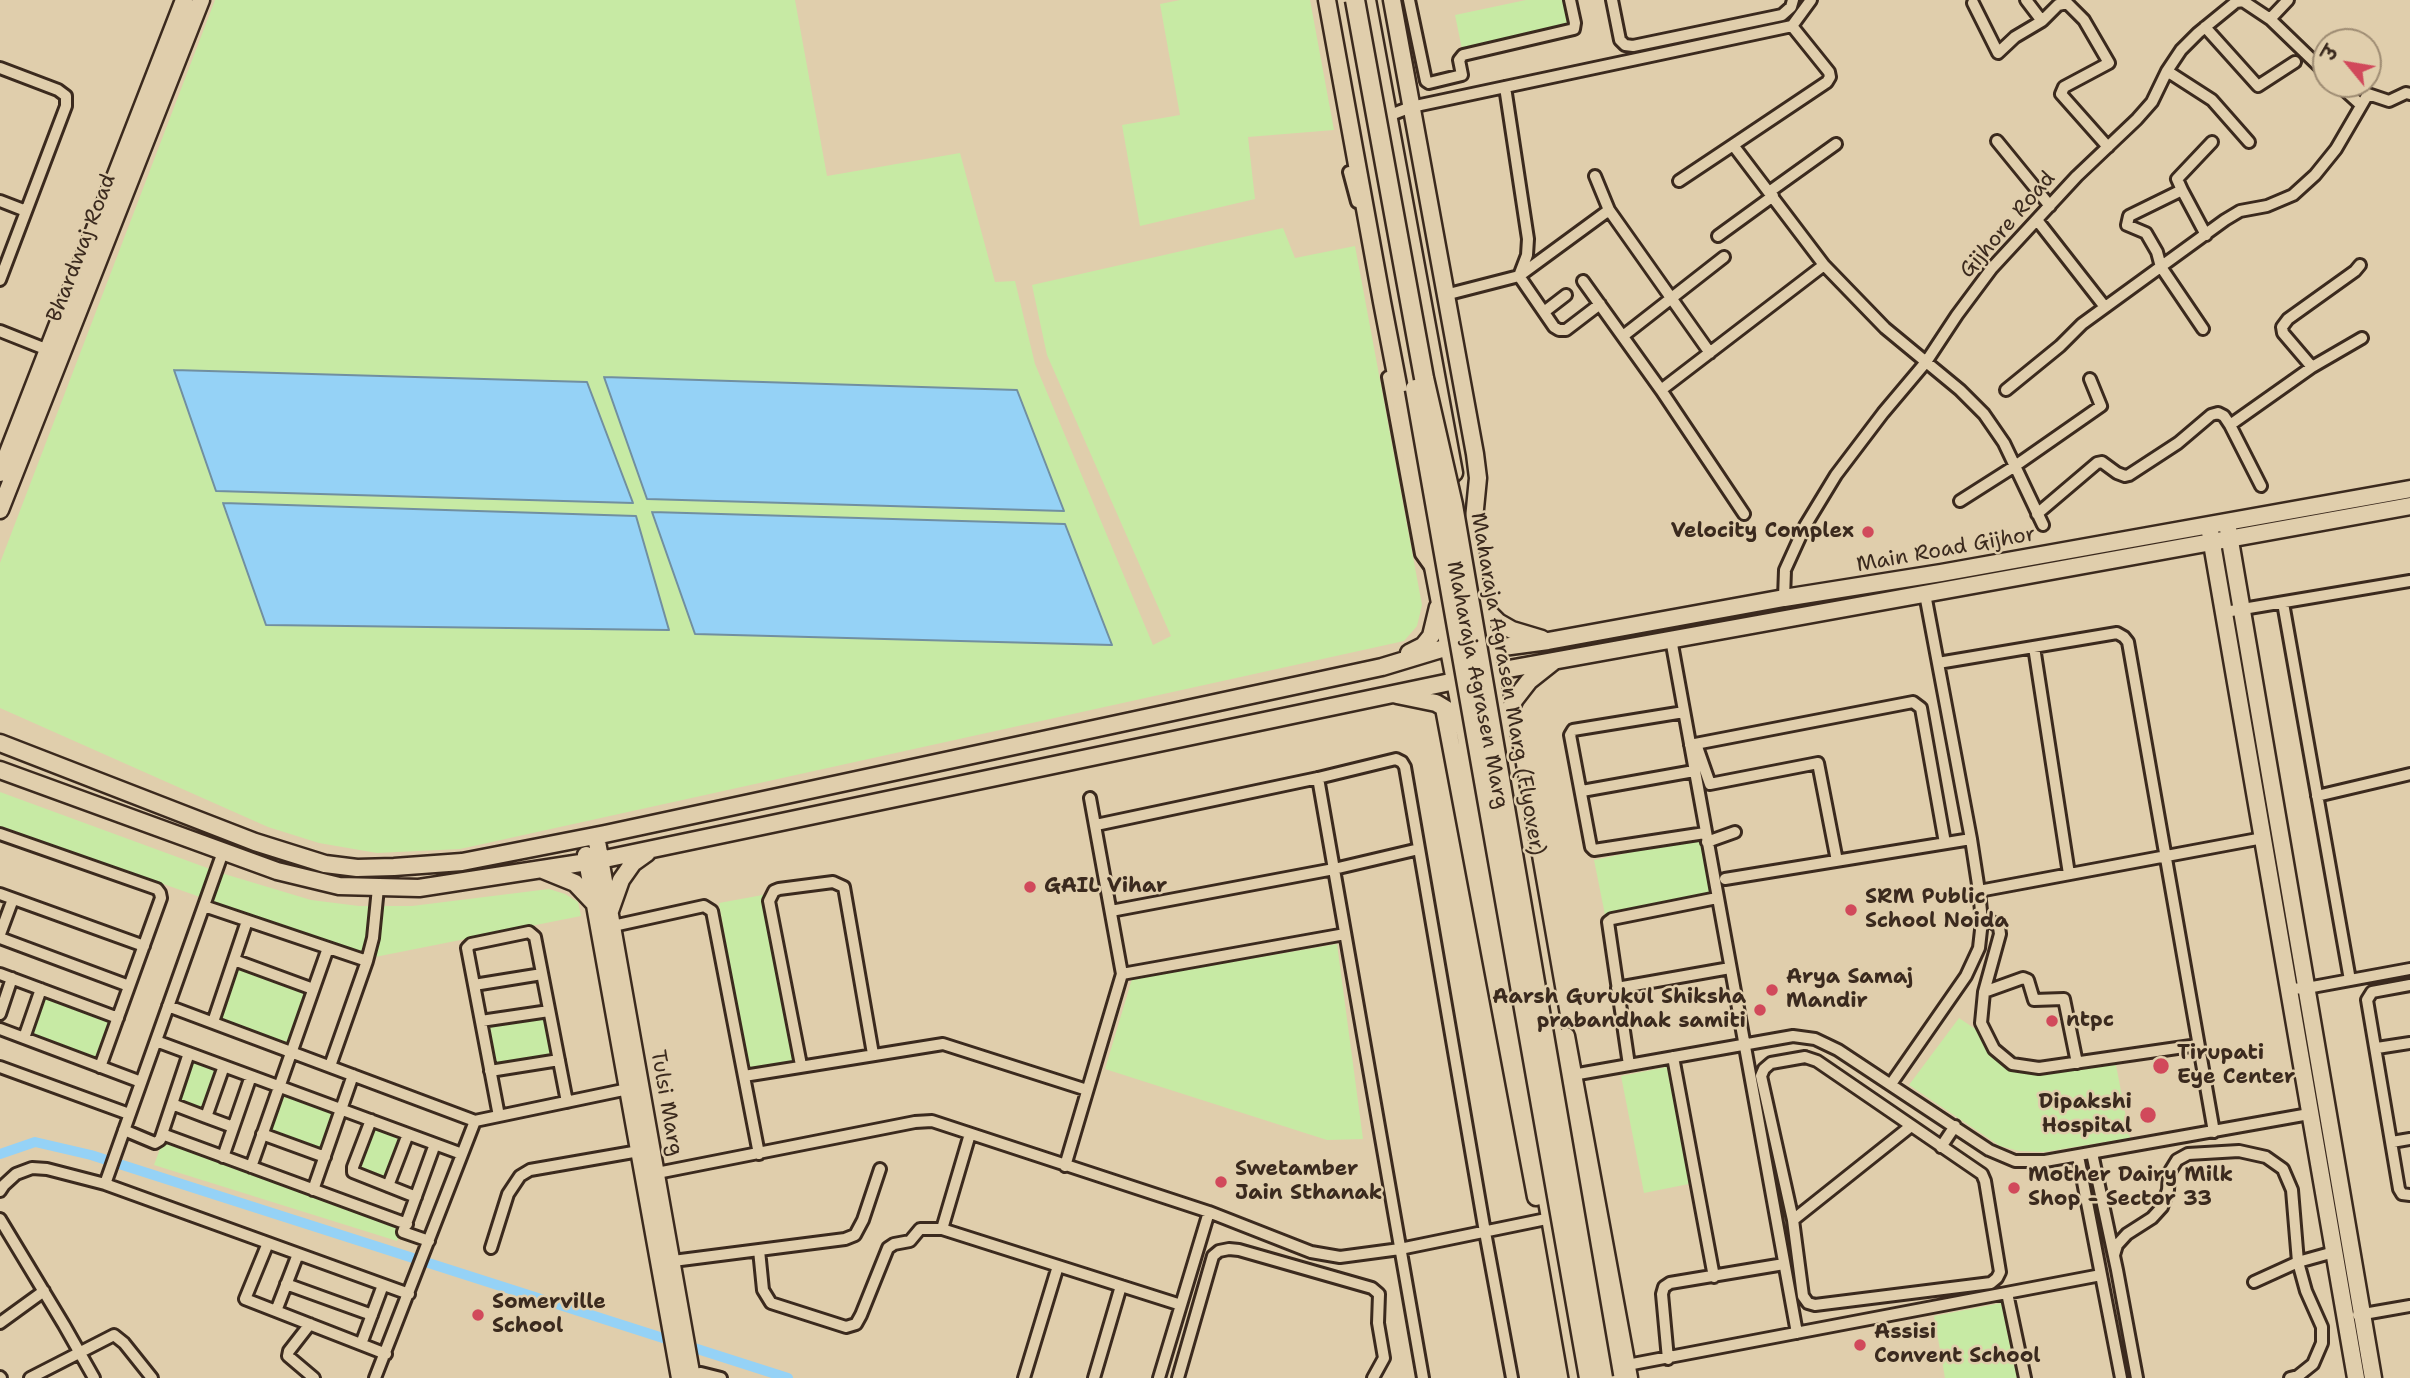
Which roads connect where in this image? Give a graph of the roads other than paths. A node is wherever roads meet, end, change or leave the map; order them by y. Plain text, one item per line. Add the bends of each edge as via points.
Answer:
1 (184, 0) edge
2 (201, 0) edge
3 (1319, 0) edge
4 (1327, 0) edge
5 (1343, 0) edge
6 (1355, 0) edge
7 (1367, 0) edge
8 (1392, 0) edge
9 (1409, 0) edge
10 (1570, 0) edge
11 (1612, 0) edge
12 (1793, 0) edge
13 (1811, 0) edge
14 (2026, 0) edge
15 (2288, 0) edge
16 (1973, 2) dead end
17 (2270, 19) junction
18 (2042, 21) junction
19 (1792, 26) junction
20 (2205, 27) junction
21 (2312, 60) edge
22 (2295, 62) dead end
23 (0, 68) edge
24 (2167, 71) junction
25 (1505, 87) junction
26 (2410, 94) edge
27 (2353, 98) edge
28 (2361, 105) junction
29 (1411, 107) junction
30 (1388, 116) junction
31 (1997, 141) dead end
32 (2212, 142) dead end
33 (2249, 142) dead end
34 (1836, 144) dead end
35 (1347, 145) dead end
36 (1733, 145) junction
37 (2108, 147) junction
38 (1349, 172) dead end
39 (1595, 176) dead end
40 (1679, 181) dead end
41 (2182, 190) junction
42 (1771, 194) junction
43 (0, 201) edge
44 (2050, 206) junction
45 (1609, 210) junction
46 (26, 211) junction
47 (2037, 220) junction
48 (2206, 235) junction
49 (1718, 236) dead end
50 (1724, 257) dead end
51 (1824, 265) junction
52 (2360, 265) dead end
53 (2161, 267) junction
54 (1519, 276) junction
55 (0, 280) edge
56 (1583, 281) dead end
57 (1445, 295) junction
58 (1566, 295) dead end
59 (1420, 297) junction
60 (1670, 299) junction
61 (1382, 302) junction
62 (1600, 304) junction
63 (2105, 307) junction
64 (1544, 312) junction
65 (2203, 329) dead end
66 (0, 331) edge
67 (1623, 336) junction
68 (2362, 338) dead end
69 (55, 353) junction
70 (1710, 353) junction
71 (1926, 362) junction
72 (2312, 367) junction
73 (2090, 379) dead end
74 (1661, 390) junction
75 (2006, 390) dead end
76 (2230, 425) junction
77 (2015, 466) junction
78 (0, 473) edge
79 (2261, 486) dead end
80 (2410, 489) edge
81 (1960, 501) dead end
82 (2410, 506) edge
83 (0, 510) edge
84 (1744, 514) dead end
85 (2037, 514) junction
86 (2043, 525) dead end
87 (2228, 531) junction
88 (2210, 533) junction
89 (1471, 560) junction
90 (1434, 573) junction
91 (2410, 581) edge
92 (1925, 594) junction
93 (1439, 598) junction
94 (1784, 598) junction
95 (1479, 603) junction
96 (2283, 603) junction
97 (2233, 611) junction
98 (1671, 639) junction
99 (1548, 640) junction
100 (1448, 647) junction
101 (2034, 647) junction
102 (1488, 649) junction
103 (1555, 660) junction
104 (1938, 663) junction
105 (1390, 664) junction
106 (1492, 672) junction
107 (1455, 681) junction
108 (1388, 693) junction
109 (1444, 708) junction
110 (1684, 712) junction
111 (1508, 713) junction
112 (1502, 733) junction
113 (0, 737) edge
114 (1466, 738) junction
115 (0, 743) edge
116 (1693, 744) junction
117 (19, 750) junction
118 (1694, 771) junction
119 (3, 772) edge
120 (2410, 774) edge
121 (1318, 778) junction
122 (1581, 791) junction
123 (2317, 796) junction
124 (1090, 798) dead end
125 (1096, 825) junction
126 (1735, 832) dead end
127 (0, 834) edge
128 (589, 837) junction
129 (1706, 837) junction
130 (2263, 838) junction
131 (1971, 839) junction
132 (1945, 843) junction
133 (652, 849) junction
134 (1419, 849) junction
135 (223, 852) junction
136 (2166, 857) junction
137 (1836, 861) junction
138 (594, 862) junction
139 (1334, 869) junction
140 (542, 870) junction
141 (2069, 874) junction
142 (1725, 879) dead end
143 (378, 888) junction
144 (1979, 891) junction
145 (0, 894) edge
146 (1717, 898) junction
147 (13, 899) junction
148 (204, 906) junction
149 (1111, 911) junction
150 (606, 914) junction
151 (247, 920) junction
152 (1982, 921) junction
153 (1535, 925) junction
154 (1501, 933) junction
155 (1345, 934) junction
156 (0, 936) edge
157 (144, 946) junction
158 (328, 948) junction
159 (234, 960) junction
160 (367, 961) junction
161 (1730, 968) junction
162 (2410, 969) edge
163 (0, 974) edge
164 (542, 974) junction
165 (1122, 974) junction
166 (2365, 977) junction
167 (12, 978) junction
168 (2350, 980) junction
169 (474, 985) junction
170 (2410, 985) edge
171 (129, 986) junction
172 (1617, 988) junction
173 (2307, 988) junction
174 (41, 989) junction
175 (313, 989) junction
176 (2288, 989) junction
177 (1984, 992) junction
178 (2368, 996) junction
179 (168, 1006) junction
180 (549, 1012) junction
181 (0, 1014) edge
182 (118, 1018) junction
183 (481, 1021) junction
184 (213, 1023) junction
185 (0, 1029) edge
186 (24, 1038) junction
187 (156, 1041) junction
188 (2410, 1043) edge
189 (1744, 1045) junction
190 (2198, 1045) junction
191 (2376, 1048) junction
192 (290, 1052) junction
193 (189, 1053) junction
194 (873, 1055) junction
195 (1673, 1057) junction
196 (559, 1059) junction
197 (2077, 1063) junction
198 (801, 1065) junction
199 (1629, 1065) junction
200 (224, 1066) junction
201 (330, 1066) junction
202 (0, 1067) edge
203 (100, 1067) junction
204 (490, 1071) junction
205 (353, 1075) junction
206 (251, 1076) junction
207 (744, 1076) junction
208 (1567, 1076) junction
209 (141, 1082) junction
210 (1891, 1084) junction
211 (278, 1086) junction
212 (628, 1089) junction
213 (1087, 1090) junction
214 (567, 1102) junction
215 (172, 1104) junction
216 (341, 1109) junction
217 (129, 1114) junction
218 (2309, 1114) junction
219 (499, 1116) junction
220 (206, 1117) junction
221 (371, 1120) junction
222 (475, 1121) junction
223 (1911, 1126) junction
224 (1955, 1126) junction
225 (233, 1127) junction
226 (124, 1130) junction
227 (2214, 1132) junction
228 (162, 1134) junction
229 (262, 1134) junction
230 (408, 1134) junction
231 (970, 1134) junction
232 (2410, 1139) edge
233 (2392, 1142) junction
234 (435, 1144) junction
235 (1941, 1147) junction
236 (639, 1151) junction
237 (2092, 1153) junction
238 (462, 1154) junction
239 (759, 1154) junction
240 (2078, 1156) junction
241 (223, 1157) junction
242 (325, 1157) junction
243 (1065, 1166) junction
244 (251, 1167) junction
245 (880, 1168) dead end
246 (657, 1173) junction
247 (107, 1178) junction
248 (388, 1186) junction
249 (313, 1189) junction
250 (0, 1191) edge
251 (2410, 1195) edge
252 (416, 1196) junction
253 (1209, 1212) junction
254 (0, 1219) edge
255 (1546, 1219) junction
256 (1793, 1220) junction
257 (407, 1224) junction
258 (942, 1229) junction
259 (1485, 1232) junction
260 (268, 1243) junction
261 (427, 1247) junction
262 (491, 1248) dead end
263 (1400, 1248) junction
264 (759, 1250) junction
265 (1312, 1252) junction
266 (2334, 1252) junction
267 (298, 1254) junction
268 (2114, 1255) junction
269 (673, 1261) junction
270 (2298, 1262) junction
271 (1784, 1264) junction
272 (1058, 1266) junction
273 (1307, 1271) junction
274 (2101, 1275) junction
275 (1714, 1277) junction
276 (2254, 1282) dead end
277 (286, 1284) junction
278 (383, 1285) junction
279 (1121, 1286) junction
280 (44, 1291) junction
281 (2007, 1293) junction
282 (408, 1294) junction
283 (1600, 1294) junction
284 (1565, 1301) junction
285 (1181, 1306) junction
286 (2410, 1306) edge
287 (276, 1311) junction
288 (2362, 1314) junction
289 (372, 1315) junction
290 (2345, 1316) junction
291 (0, 1323) edge
292 (310, 1324) junction
293 (678, 1325) junction
294 (1797, 1333) junction
295 (361, 1344) junction
296 (79, 1351) junction
297 (386, 1353) junction
298 (1668, 1359) junction
299 (686, 1373) edge
300 (1617, 1373) edge
301 (30, 1378) edge
302 (94, 1378) edge
303 (152, 1378) edge
304 (314, 1378) edge
305 (375, 1378) edge
306 (721, 1378) edge
307 (1024, 1378) edge
308 (1094, 1378) edge
309 (1159, 1378) edge
310 (1178, 1378) edge
311 (1373, 1378) edge
312 (1423, 1378) edge
313 (1512, 1378) edge
314 (1570, 1378) edge
315 (1578, 1378) edge
316 (1589, 1378) edge
317 (2025, 1378) edge
318 (2121, 1378) edge
319 (2137, 1378) edge
320 (2290, 1378) edge
321 (2356, 1378) edge
322 (2373, 1378) edge

1 - 69 street, Bhardwaj Road
2 - 69 street, Bhardwaj Road
3 - 35 street
4 - 61 street, Maharaja Agrasen Marg
5 - 316 main road, Maharaja Agrasen Marg (Flyover), bridge
6 - 300 main road, Maharaja Agrasen Marg (Flyover), bridge
7 - 30 street, Maharaja Agrasen Marg
8 - 29 street
9 - 10 street via 1429,83 1462,75 1463,55 1574,29
11 - 12 street via 1619,40 1633,46 1782,15
13 - 19 street
14 - 18 street
15 - 17 street
16 - 18 street via 1998,53
17 - 20 street, Gijhore Road via 2243,1
17 - 21 street, Gijhore Road
18 - 37 street via 2058,5 2067,3 2084,20 2109,63 2064,87 2061,94
19 - 25 street
19 - 36 street via 1830,77
20 - 22 street via 2258,86
20 - 24 street, Gijhore Road
23 - 46 street via 66,96
24 - 33 street via 2211,100
24 - 37 street, Gijhore Road via 2152,102
25 - 29 street
25 - 54 street via 1528,239
26 - 28 street via 2389,101 2368,94
27 - 28 street
28 - 48 street via 2336,149 2293,195 2240,211
29 - 30 street
29 - 57 street
30 - 59 street, Maharaja Agrasen Marg
31 - 44 street
32 - 41 street via 2177,179
34 - 42 street
36 - 40 street
36 - 42 street
37 - 44 street, Gijhore Road
38 - 90 street via 1422,554
39 - 45 street
41 - 48 street
41 - 53 street via 2129,216 2127,225 2146,233
42 - 49 street
42 - 51 street
43 - 46 street
44 - 47 street, Gijhore Road
45 - 54 street
45 - 60 street
46 - 55 street
47 - 63 street
47 - 71 street, Gijhore Road via 1992,268
48 - 53 street
50 - 60 street
51 - 70 street
51 - 71 street via 1885,328
52 - 72 street via 2282,327
53 - 63 street
53 - 65 street
54 - 57 street
54 - 64 street
56 - 62 street
57 - 89 street via 1478,478
58 - 64 street
59 - 61 street
59 - 89 street, Maharaja Agrasen Marg
60 - 67 street
60 - 70 street
61 - 90 street, Maharaja Agrasen Marg
62 - 64 street via 1566,330 1554,327
62 - 67 street
63 - 75 street
66 - 69 street
67 - 74 street
68 - 72 street
69 - 78 street, Bhardwaj Road
69 - 83 street, Bhardwaj Road
70 - 74 street
71 - 77 street via 1984,414
71 - 94 street, Gijhore Road via 1883,413 1805,526 1785,570
72 - 76 street
73 - 77 street via 2101,406
74 - 84 street
76 - 79 street
76 - 85 street via 2224,416 2211,415 2178,443 2124,476 2102,461 2097,463
77 - 81 street
77 - 85 street
80 - 87 street, Main Road Gijhor
82 - 87 street, Main Road Gijhor
85 - 86 street
87 - 88 street, Main Road Gijhor
87 - 97 street
88 - 92 street, Main Road Gijhor
88 - 94 street, Main Road Gijhor
88 - 97 street
89 - 95 street, Maharaja Agrasen Marg
90 - 93 street, Maharaja Agrasen Marg
91 - 96 street
92 - 98 street, Main Road Gijhor
92 - 104 street
93 - 100 street, Maharaja Agrasen Marg
93 - 105 street via 1431,636 1423,646
94 - 99 street, Main Road Gijhor
95 - 99 street via 1505,626
95 - 102 street, Maharaja Agrasen Marg
96 - 97 street
96 - 123 street
97 - 130 street
97 - 173 street
98 - 103 street, Main Road Gijhor
98 - 110 street
99 - 102 street, Main Road Gijhor
100 - 105 street
100 - 107 street, Maharaja Agrasen Marg
101 - 104 street
101 - 136 street via 2118,633 2128,642
101 - 141 street
102 - 106 street, Maharaja Agrasen Marg
103 - 106 street, Main Road Gijhor
103 - 111 street via 1529,681
104 - 131 street
105 - 128 street
106 - 112 street, Maharaja Agrasen Marg
107 - 108 street
107 - 114 street, Maharaja Agrasen Marg
108 - 109 street
108 - 133 street
109 - 114 street via 1455,715
109 - 255 street
110 - 116 street
110 - 122 street via 1573,730 1570,736
111 - 112 street
111 - 208 street
112 - 153 street, Maharaja Agrasen Marg
113 - 117 street
114 - 154 street, Maharaja Agrasen Marg
115 - 117 street
116 - 118 street
116 - 132 street via 1913,702 1920,708
116 - 137 street via 1710,784 1818,763
117 - 128 street via 324,864 357,868 462,862
118 - 122 street
118 - 129 street
119 - 135 street
120 - 123 street
121 - 125 street
121 - 134 street via 1396,759 1402,762
121 - 139 street
122 - 129 street via 1594,850
123 - 168 street
124 - 125 street
125 - 149 street
126 - 129 street
127 - 157 street via 157,889 161,898
128 - 138 street, Tulsi Marg
129 - 146 street
130 - 136 street
130 - 176 street
131 - 132 street
131 - 144 street
132 - 137 street
133 - 138 street
133 - 150 street via 633,863
134 - 139 street
134 - 259 street
135 - 143 street via 311,880
135 - 148 street
136 - 141 street
136 - 190 street
137 - 142 street
138 - 140 street
138 - 150 street, Tulsi Marg
139 - 149 street
139 - 155 street
140 - 143 street via 419,888
140 - 150 street via 575,883
141 - 144 street
143 - 160 street
144 - 152 street
145 - 147 street
146 - 161 street
146 - 172 street via 1608,922
147 - 156 street
147 - 157 street
148 - 151 street
148 - 179 street
149 - 165 street
150 - 207 street via 704,906 712,911
150 - 212 street, Tulsi Marg
150 - 246 street, Tulsi Marg
151 - 158 street
151 - 159 street
152 - 177 street via 1999,927 2000,934
152 - 210 street via 1979,948 1966,976
153 - 154 street
153 - 208 street, Maharaja Agrasen Marg
154 - 255 street, Maharaja Agrasen Marg
155 - 165 street
155 - 263 street
156 - 171 street
157 - 171 street
158 - 160 street
158 - 175 street
159 - 175 street
159 - 184 street
160 - 201 street
161 - 172 street
161 - 189 street
162 - 166 street
163 - 167 street
164 - 169 street
164 - 169 street via 536,937 529,932 471,944 467,948
164 - 180 street
165 - 213 street
166 - 168 street
166 - 178 street
167 - 174 street
167 - 181 street
168 - 173 street
169 - 183 street
170 - 178 street
171 - 182 street
172 - 199 street
173 - 176 street
173 - 288 street
174 - 182 street
174 - 186 street
175 - 192 street
176 - 218 street
177 - 197 street via 1981,1023 1994,1049 2012,1064 2039,1068
177 - 197 street via 2023,978 2028,980 2034,1000 2063,999
178 - 191 street
179 - 184 street
179 - 187 street
180 - 183 street
180 - 196 street
182 - 203 street
183 - 204 street
184 - 192 street
185 - 186 street
186 - 203 street
187 - 193 street
187 - 209 street
188 - 191 street
189 - 195 street
189 - 210 street via 1793,1036 1815,1039
189 - 271 street
190 - 197 street
190 - 227 street
191 - 233 street
192 - 201 street
192 - 211 street
193 - 200 street
193 - 215 street
194 - 198 street
194 - 198 street via 844,887 833,882 779,889 769,901
194 - 213 street via 943,1044
195 - 199 street
195 - 275 street
196 - 204 street
196 - 214 street
198 - 207 street
199 - 208 street
200 - 206 street
200 - 220 street
201 - 205 street
202 - 217 street
203 - 209 street
204 - 219 street
205 - 216 street
205 - 222 street
206 - 211 street
206 - 225 street
207 - 239 street
208 - 283 street, Maharaja Agrasen Marg
208 - 300 street
209 - 217 street
210 - 224 street
211 - 216 street
211 - 229 street
212 - 214 street
212 - 236 street, Tulsi Marg
213 - 243 street
214 - 219 street
215 - 220 street
215 - 228 street
216 - 221 street
216 - 242 street
217 - 226 street
218 - 227 street
218 - 266 street
219 - 222 street
220 - 225 street
221 - 230 street
221 - 248 street via 353,1172
222 - 238 street
223 - 235 street
223 - 256 street
223 - 256 street via 1812,1058 1771,1063 1761,1076
224 - 235 street
224 - 240 street via 1989,1150 2015,1161
225 - 241 street
226 - 228 street via 155,1143
226 - 247 street
227 - 237 street
228 - 241 street
229 - 242 street
229 - 244 street
230 - 234 street
230 - 248 street
231 - 239 street via 932,1121 915,1122
231 - 243 street
231 - 258 street
232 - 233 street
233 - 251 street via 2399,1189
234 - 238 street
234 - 252 street
235 - 256 street via 1976,1169 1985,1181 2000,1272 1991,1283 1808,1303 1803,1296
236 - 262 street via 530,1170 520,1176 508,1194
236 - 293 street, Tulsi Marg
237 - 240 street
237 - 268 street
238 - 261 street
239 - 246 street
240 - 274 street
241 - 244 street
242 - 249 street
243 - 253 street
244 - 249 street
245 - 264 street via 855,1235
246 - 269 street, Tulsi Marg
247 - 250 street via 32,1168 16,1174
247 - 260 street
248 - 252 street
249 - 257 street
252 - 257 street
253 - 265 street
253 - 285 street
254 - 280 street
255 - 259 street
255 - 284 street, Maharaja Agrasen Marg
255 - 314 street
257 - 261 street via 403,1232
258 - 264 street via 920,1229 910,1241 888,1248 861,1315 856,1324 846,1327 771,1303 763,1290
258 - 272 street
259 - 263 street
259 - 313 street
260 - 267 street
260 - 287 street via 245,1299
261 - 282 street
263 - 265 street via 1340,1257
263 - 312 street
264 - 269 street
265 - 273 street
266 - 270 street
266 - 290 street
267 - 277 street
267 - 278 street
268 - 270 street via 2127,1234 2162,1207 2169,1173 2177,1160 2188,1154 2239,1151 2266,1157 2283,1169 2292,1190
268 - 319 street
269 - 293 street, Tulsi Marg
270 - 276 street
270 - 320 street via 2322,1327 2322,1343 2313,1364
271 - 275 street
271 - 294 street
272 - 279 street
272 - 307 street
273 - 310 street via 1239,1250 1219,1251 1213,1256
273 - 311 street via 1379,1294 1384,1358
274 - 281 street
274 - 318 street
275 - 298 street via 1664,1287
277 - 287 street
277 - 289 street
278 - 282 street
278 - 289 street
279 - 285 street
279 - 308 street
280 - 291 street
280 - 296 street
281 - 294 street
281 - 317 street
282 - 297 street
283 - 284 street
283 - 300 street, Maharaja Agrasen Marg
284 - 315 street, Maharaja Agrasen Marg
285 - 309 street
286 - 288 street
287 - 292 street
288 - 290 street
288 - 322 street
289 - 295 street
290 - 321 street
292 - 295 street
292 - 304 street via 288,1356
293 - 299 street, Tulsi Marg
294 - 298 street
295 - 297 street
296 - 301 street
296 - 302 street
296 - 303 street via 114,1335
297 - 305 street
298 - 300 street
299 - 306 street

